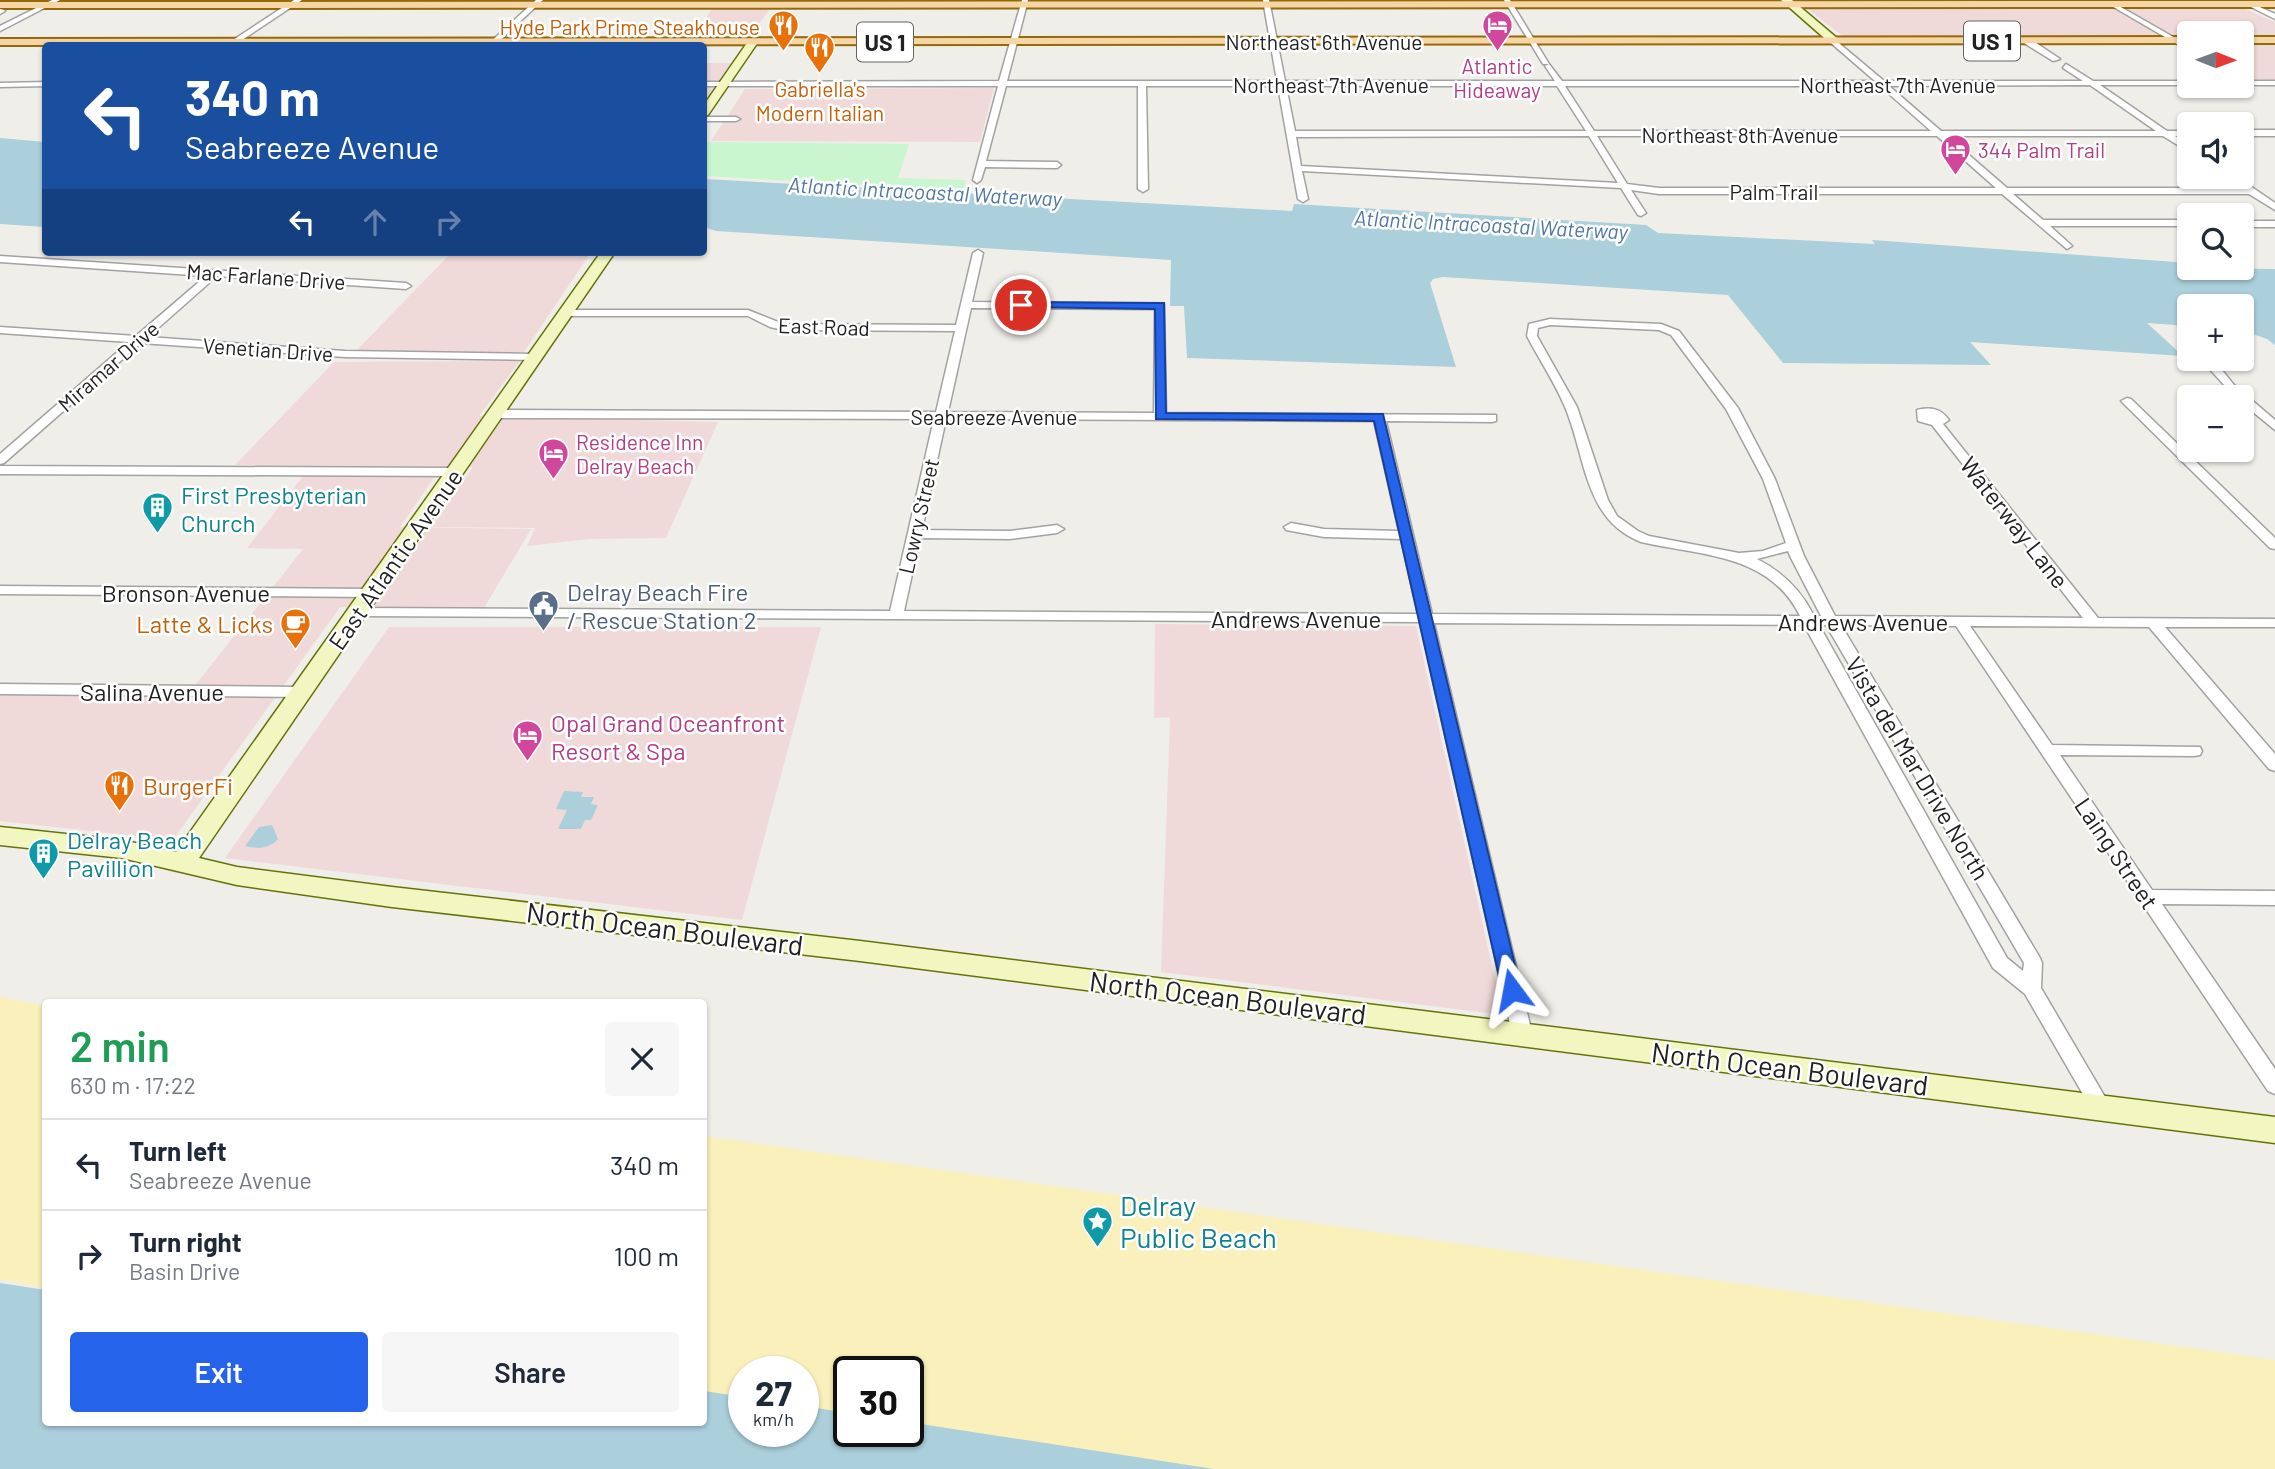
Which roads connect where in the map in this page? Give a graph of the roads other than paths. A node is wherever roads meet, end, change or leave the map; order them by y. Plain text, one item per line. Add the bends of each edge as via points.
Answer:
1 (52, 2) edge
2 (295, 2) edge
3 (538, 2) edge
4 (781, 2) edge
5 (1025, 2) edge
6 (1266, 2) edge
7 (1508, 2) edge
8 (1788, 2) edge
9 (2112, 4) junction
10 (2249, 4) junction
11 (2275, 4) edge
12 (1, 9) edge
13 (2275, 17) edge
14 (0, 29) edge
15 (2174, 40) junction
16 (2254, 40) edge
17 (2275, 40) edge
18 (1274, 41) junction
19 (1532, 41) junction
20 (1834, 41) junction
21 (2027, 41) junction
22 (0, 42) edge
23 (42, 42) edge
24 (233, 42) edge
25 (493, 42) edge
26 (707, 42) edge
27 (754, 42) junction
28 (1016, 42) junction
29 (2177, 42) edge
30 (2056, 60) dead end
31 (2066, 66) dead end
32 (2254, 82) edge
33 (2092, 83) junction
34 (2177, 83) edge
35 (2275, 83) edge
36 (707, 84) edge
37 (724, 84) junction
38 (1004, 84) junction
39 (1142, 84) junction
40 (1281, 84) junction
41 (1560, 84) junction
42 (1881, 84) junction
43 (0, 85) edge
44 (42, 85) edge
45 (707, 109) edge
46 (707, 119) edge
47 (736, 119) dead end
48 (2166, 133) junction
49 (2177, 133) edge
50 (2254, 133) edge
51 (2275, 133) edge
52 (1291, 134) junction
53 (1591, 134) junction
54 (1939, 134) junction
55 (2177, 141) edge
56 (982, 164) junction
57 (1057, 165) dead end
58 (1297, 168) junction
59 (977, 180) dead end
60 (1625, 186) junction
61 (1143, 189) dead end
62 (2249, 189) edge
63 (2252, 191) junction
64 (2006, 192) junction
65 (1303, 199) dead end
66 (2275, 206) edge
67 (1641, 213) dead end
68 (2041, 223) junction
69 (2177, 223) edge
70 (2254, 224) edge
71 (2275, 224) edge
72 (2067, 246) dead end
73 (978, 253) dead end
74 (605, 256) edge
75 (0, 259) edge
76 (215, 273) junction
77 (406, 286) dead end
78 (966, 305) junction
79 (566, 313) junction
80 (961, 328) junction
81 (0, 330) edge
82 (137, 340) junction
83 (536, 357) junction
84 (2220, 371) edge
85 (2127, 401) dead end
86 (496, 414) junction
87 (941, 416) junction
88 (1160, 416) junction
89 (1379, 417) junction
90 (1492, 418) dead end
91 (1936, 422) dead end
92 (2275, 426) edge
93 (0, 460) edge
94 (0, 470) edge
95 (455, 472) junction
96 (1291, 527) dead end
97 (1057, 529) dead end
98 (914, 534) junction
99 (1406, 535) junction
100 (1793, 545) junction
101 (2275, 545) edge
102 (1741, 557) junction
103 (0, 590) edge
104 (372, 593) junction
105 (358, 612) junction
106 (896, 616) junction
107 (1425, 619) junction
108 (1810, 621) junction
109 (1831, 621) junction
110 (1960, 621) junction
111 (2094, 622) junction
112 (2153, 622) junction
113 (2275, 623) edge
114 (0, 689) edge
115 (303, 692) junction
116 (2047, 750) junction
117 (2194, 751) dead end
118 (2275, 765) edge
119 (0, 835) edge
120 (181, 864) junction
121 (2147, 897) junction
122 (2275, 898) edge
123 (2032, 989) junction
124 (1522, 1033) junction
125 (2275, 1084) edge
126 (2102, 1109) junction
127 (2275, 1129) edge

1 - 2 main road, US 1
1 - 12 main road, US 1
1 - 14 street
2 - 3 main road, US 1
2 - 24 street
3 - 4 main road, US 1
3 - 25 street
4 - 5 main road, US 1
4 - 27 main road
5 - 6 main road, US 1
5 - 28 street
6 - 7 main road, US 1
6 - 18 street
7 - 8 main road, US 1
7 - 19 street
8 - 9 main road, US 1
8 - 20 main road
9 - 10 main road, US 1
9 - 15 street
10 - 11 main road, US 1
10 - 13 street
15 - 21 main road, Northeast 6th Avenue / US 1
15 - 29 street
16 - 17 main road
18 - 19 main road, Northeast 6th Avenue / US 1
18 - 28 main road, Northeast 6th Avenue / US 1
18 - 40 street
19 - 20 main road, Northeast 6th Avenue / US 1
19 - 41 street
20 - 21 main road, Northeast 6th Avenue / US 1
20 - 42 street
21 - 30 street
22 - 23 main road, US 1
26 - 27 main road, US 1
27 - 28 main road, Northeast 6th Avenue / US 1
27 - 37 main road
28 - 38 street
31 - 33 street
32 - 35 street
33 - 34 street, Northeast 7th Avenue
33 - 42 street, Northeast 7th Avenue
33 - 48 street
36 - 37 street, Northeast 7th Avenue
37 - 38 street, Northeast 7th Avenue
37 - 45 main road
38 - 39 street, Northeast 7th Avenue
38 - 56 street
39 - 40 street, Northeast 7th Avenue
39 - 61 street
40 - 41 street, Northeast 7th Avenue
40 - 52 street
41 - 42 street, Northeast 7th Avenue
41 - 53 street
42 - 54 street
43 - 44 street
46 - 47 street
48 - 49 street, Northeast 8th Avenue
48 - 54 street, Northeast 8th Avenue
48 - 55 street
50 - 51 street
52 - 53 street, Northeast 8th Avenue
52 - 58 street
53 - 54 street, Northeast 8th Avenue
53 - 60 street
54 - 64 street
56 - 57 street
56 - 59 street
58 - 60 street, Palm Trail
58 - 65 street
60 - 64 street, Palm Trail via 1659,191
60 - 67 street
62 - 63 street
63 - 64 street, Palm Trail
63 - 66 street
64 - 68 street
68 - 69 street
68 - 72 street
70 - 71 street
73 - 78 street, Lowry Street
74 - 79 main road, East Atlantic Avenue
75 - 76 street, Mac Farlane Drive
76 - 77 street, Mac Farlane Drive
76 - 82 street, Miramar Drive
78 - 80 street, Lowry Street
78 - 88 street via 1160,306
79 - 80 street, East Road via 748,313 772,326
79 - 83 main road, East Atlantic Avenue
80 - 87 street, Lowry Street
81 - 82 street, Venetian Drive
82 - 83 street, Venetian Drive via 345,354
82 - 93 street, Miramar Drive
83 - 86 main road, East Atlantic Avenue
84 - 92 street via 2230,387
85 - 101 street
86 - 87 street, Seabreeze Avenue
86 - 95 main road, East Atlantic Avenue
87 - 88 street, Seabreeze Avenue
87 - 98 street, Lowry Street
88 - 89 street, Seabreeze Avenue
89 - 90 street, Seabreeze Avenue
89 - 99 street
91 - 111 street, Waterway Lane
94 - 95 street
95 - 104 main road, East Atlantic Avenue
96 - 99 street via 1324,533
97 - 98 street via 1010,535
98 - 106 street, Lowry Street
99 - 107 street
100 - 102 street
100 - 102 street, Vista del Mar Drive North via 1751,442 1705,369 1675,333 1631,323 1550,322 1531,330 1571,407 1612,518 1633,534
100 - 109 street, Vista del Mar Drive North
102 - 108 street, Vista del Mar Drive North via 1791,587
103 - 104 street, Bronson Avenue
104 - 105 main road, East Atlantic Avenue
105 - 106 street, Andrews Avenue
105 - 115 main road, East Atlantic Avenue
106 - 107 street, Andrews Avenue
107 - 108 street, Andrews Avenue
107 - 124 street
108 - 109 street, Andrews Avenue
108 - 123 street, Vista del Mar Drive North via 2000,963
109 - 110 street, Andrews Avenue
109 - 123 street, Vista del Mar Drive North via 2033,963
110 - 111 street, Andrews Avenue
110 - 116 street, Laing Street
111 - 112 street, Andrews Avenue
112 - 113 street, Andrews Avenue
112 - 118 street
114 - 115 street, Salina Avenue
115 - 120 main road, East Atlantic Avenue
116 - 117 street
116 - 121 street, Laing Street
119 - 120 main road, North Ocean Boulevard via 122,849
120 - 124 main road, North Ocean Boulevard via 392,897
121 - 122 street
121 - 125 street, Laing Street
123 - 126 street, Vista del Mar Drive North
124 - 126 main road, North Ocean Boulevard
126 - 127 main road, North Ocean Boulevard

